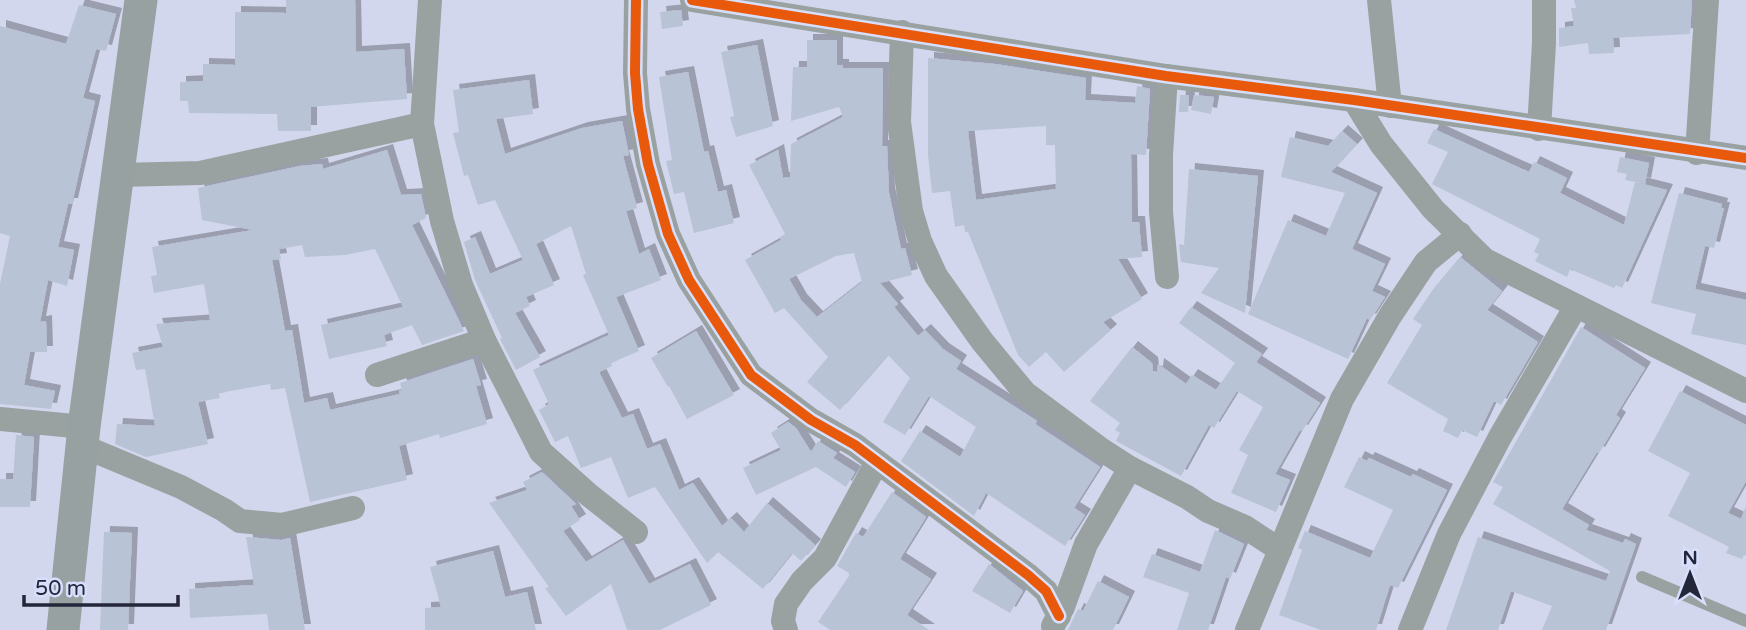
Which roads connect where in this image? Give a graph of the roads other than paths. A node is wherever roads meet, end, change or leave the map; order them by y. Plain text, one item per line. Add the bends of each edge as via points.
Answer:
1 (142, 0) edge
2 (430, 0) edge
3 (636, 0) edge
4 (692, 0) edge
5 (1379, 0) edge
6 (1544, 0) edge
7 (1707, 0) edge
8 (723, 2) edge
9 (902, 32) junction
10 (1166, 76) junction
11 (1354, 100) junction
12 (1390, 106) junction
13 (422, 124) junction
14 (1539, 129) junction
15 (1697, 153) junction
16 (1746, 158) edge
17 (119, 175) junction
18 (1460, 234) junction
19 (1167, 276) dead end
20 (1576, 306) junction
21 (484, 340) junction
22 (377, 376) dead end
23 (1746, 391) edge
24 (0, 419) edge
25 (83, 439) junction
26 (877, 462) junction
27 (1130, 468) junction
28 (353, 508) dead end
29 (636, 532) dead end
30 (1280, 550) junction
31 (1642, 577) dead end
32 (1746, 621) edge
33 (1055, 623) edge
34 (63, 630) edge
35 (786, 630) edge
36 (1247, 630) edge
37 (1410, 630) edge

1 - 17 street
2 - 13 street
3 - 26 street via 635,74 648,164 668,234 689,280 751,375
4 - 8 street
5 - 12 street
6 - 14 street
7 - 15 street
8 - 9 street
9 - 10 street
9 - 27 street via 899,122 910,201 920,241 936,276 1025,393
10 - 11 street
10 - 19 street via 1161,212
11 - 12 street
11 - 18 street via 1424,199
12 - 14 street
13 - 17 street via 200,173
13 - 21 street via 442,221
14 - 15 street
15 - 16 street
17 - 25 street
18 - 20 street via 1485,260
18 - 30 street via 1426,262 1349,387
20 - 23 street
20 - 37 street via 1449,534
21 - 22 street
21 - 29 street via 541,452
24 - 25 street
25 - 28 street via 92,450 181,487 240,521 282,525
25 - 34 street
26 - 33 street via 1046,591
26 - 35 street via 825,558 786,604
27 - 30 street
27 - 33 street via 1086,544
30 - 36 street
31 - 32 lane

